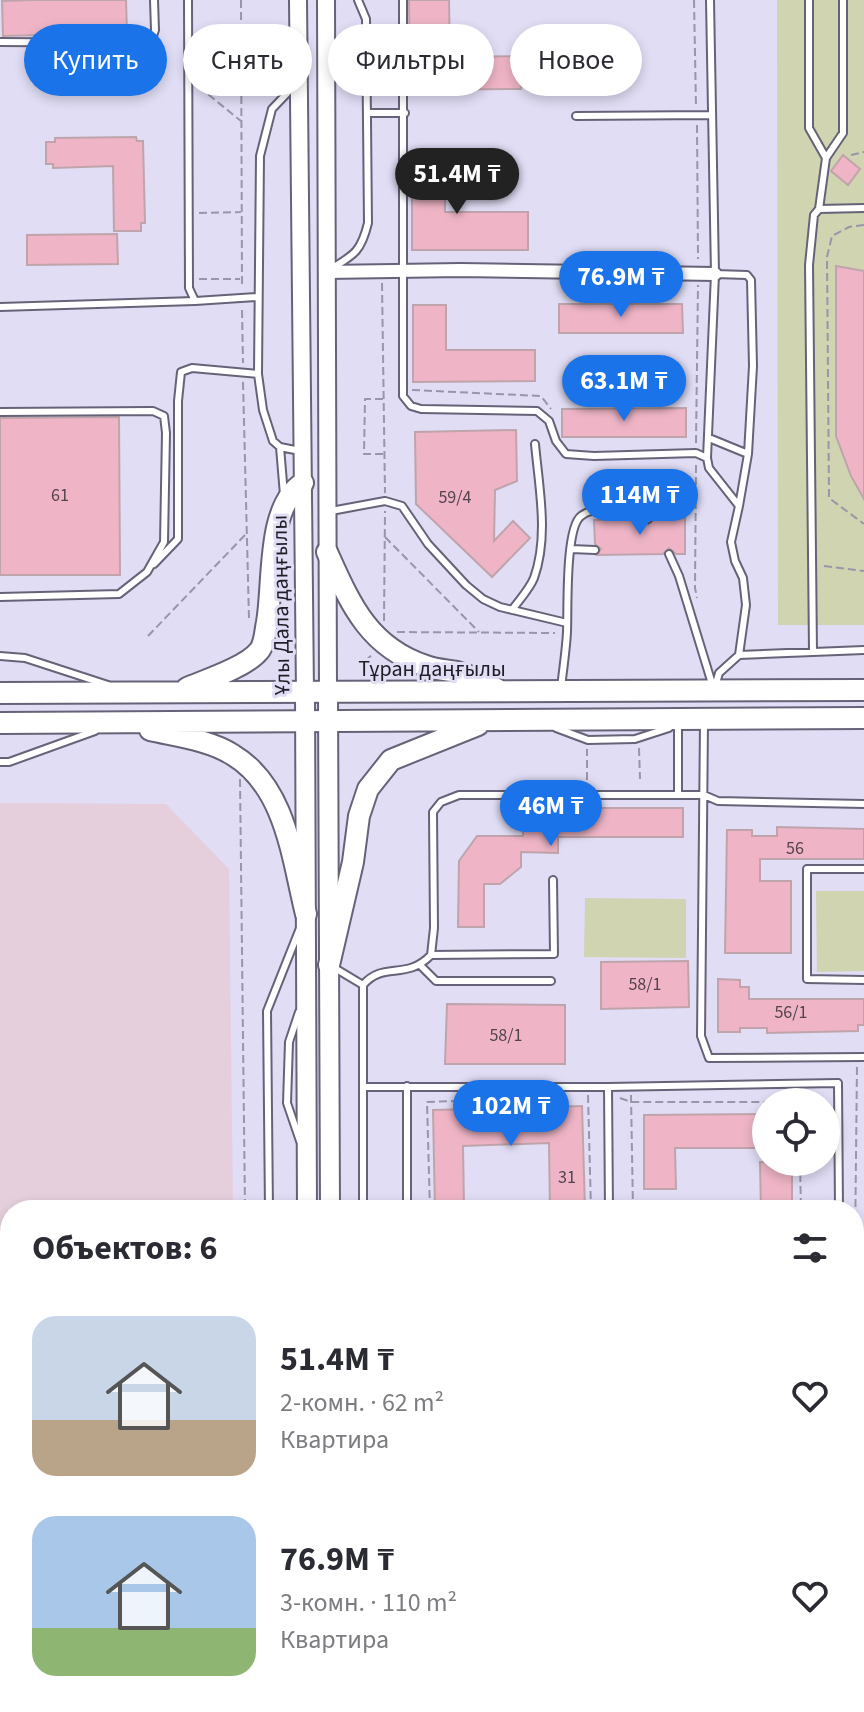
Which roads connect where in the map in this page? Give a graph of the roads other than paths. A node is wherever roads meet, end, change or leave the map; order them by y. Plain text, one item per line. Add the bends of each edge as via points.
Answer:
1 (154, 0) edge
2 (188, 0) edge
3 (298, 0) edge
4 (326, 0) edge
5 (358, 0) edge
6 (403, 0) edge
7 (710, 0) edge
8 (809, 0) edge
9 (843, 0) edge
10 (298, 24) edge
11 (0, 42) edge
12 (285, 96) edge
13 (299, 96) edge
14 (368, 113) junction
15 (405, 113) junction
16 (711, 115) junction
17 (576, 116) dead end
18 (826, 158) junction
19 (864, 208) edge
20 (819, 209) junction
21 (405, 271) junction
22 (326, 272) junction
23 (715, 274) junction
24 (257, 297) junction
25 (195, 301) junction
26 (0, 307) edge
27 (258, 374) junction
28 (0, 412) edge
29 (709, 438) junction
30 (535, 444) dead end
31 (280, 447) junction
32 (303, 451) junction
33 (748, 454) junction
34 (707, 458) junction
35 (303, 483) junction
36 (285, 503) junction
37 (739, 506) junction
38 (327, 512) junction
39 (648, 519) dead end
40 (571, 549) junction
41 (595, 550) dead end
42 (327, 552) junction
43 (669, 554) dead end
44 (147, 572) junction
45 (0, 597) edge
46 (512, 610) junction
47 (567, 623) junction
48 (864, 650) edge
49 (813, 651) junction
50 (739, 655) junction
51 (0, 656) edge
52 (864, 690) edge
53 (180, 691) junction
54 (714, 691) junction
55 (126, 692) junction
56 (505, 692) junction
57 (560, 692) junction
58 (0, 693) edge
59 (305, 693) junction
60 (328, 693) junction
61 (864, 718) edge
62 (491, 720) junction
63 (305, 721) junction
64 (327, 721) junction
65 (689, 721) junction
66 (119, 722) junction
67 (0, 723) edge
68 (0, 762) edge
69 (678, 795) junction
70 (704, 795) junction
71 (864, 804) edge
72 (864, 869) edge
73 (553, 880) dead end
74 (306, 914) junction
75 (431, 955) junction
76 (329, 965) junction
77 (421, 966) junction
78 (864, 980) edge
79 (551, 981) dead end
80 (363, 985) junction
81 (860, 1057) edge
82 (407, 1086) junction
83 (363, 1087) junction
84 (608, 1087) junction
85 (269, 1200) edge
86 (307, 1200) edge
87 (330, 1200) edge
88 (363, 1200) edge
89 (407, 1200) edge
90 (609, 1200) edge
91 (839, 1200) edge

1 - 11 lane via 155,30 143,43
2 - 25 lane via 188,279
3 - 10 street, Ұлы Дала даңғылы
4 - 22 street, Ұлы Дала даңғылы
5 - 14 lane via 366,19
6 - 15 lane
7 - 16 lane
8 - 18 lane via 809,128
9 - 18 lane via 843,133
12 - 24 lane via 272,109 260,156
13 - 32 street, Ұлы Дала даңғылы
14 - 15 lane
14 - 22 lane via 368,223 363,242 356,254
15 - 21 lane
16 - 17 lane
16 - 23 lane
18 - 20 lane
19 - 20 lane
20 - 49 lane via 809,265
21 - 22 street
21 - 23 street
21 - 34 lane via 403,396 411,406 537,411 549,421 566,454 696,453
22 - 38 street, Ұлы Дала даңғылы
23 - 29 lane
23 - 33 lane via 750,278
24 - 25 lane
24 - 27 lane
25 - 26 lane
27 - 31 lane via 267,428
27 - 44 lane via 192,368 179,376 178,539
28 - 44 lane via 153,411 164,416 164,542
29 - 33 lane
29 - 34 lane
30 - 46 lane via 542,530 538,560 533,580
31 - 32 lane
31 - 36 lane
32 - 35 street, Ұлы Дала даңғылы
33 - 37 lane
34 - 37 lane
35 - 36 main road
35 - 59 street, Ұлы Дала даңғылы
36 - 53 main road via 260,651
37 - 50 lane via 731,542 746,605
38 - 42 street, Ұлы Дала даңғылы
38 - 46 lane via 385,501 402,506 466,585 491,604
39 - 40 lane via 635,513 592,511 575,524
40 - 41 lane
40 - 47 lane
42 - 56 main road via 354,610 384,644 418,663 473,677
42 - 60 street, Ұлы Дала даңғылы
43 - 54 lane
44 - 45 lane via 119,594
46 - 47 lane
47 - 57 lane
48 - 49 lane
49 - 50 lane
50 - 54 lane via 719,673
51 - 55 lane via 40,662
52 - 54 main road, Тұран даңғылы
53 - 55 main road, Тұран даңғылы
53 - 59 main road, Тұран даңғылы
54 - 57 main road, Тұран даңғылы
55 - 58 main road, Тұран даңғылы
56 - 57 main road, Тұран даңғылы
56 - 60 main road, Тұран даңғылы
59 - 60 main road, Тұран даңғылы
59 - 63 main road, Ұлы Дала даңғылы
60 - 64 main road, Ұлы Дала даңғылы
61 - 65 main road
62 - 64 main road
62 - 65 main road
62 - 76 main road via 391,760 368,789
63 - 64 main road
63 - 66 main road
63 - 74 main road, Ұлы Дала даңғылы
64 - 76 main road, Ұлы Дала даңғылы
65 - 69 lane
65 - 70 lane
66 - 67 main road
66 - 68 lane
66 - 74 main road via 232,754 257,775 280,809
69 - 70 lane
69 - 75 lane via 459,795 441,802 433,812
70 - 71 lane via 718,801
70 - 81 lane via 701,1036 709,1058
72 - 78 lane via 807,869 807,979
73 - 75 lane via 554,954
74 - 85 lane via 267,1011
74 - 86 main road, Ұлы Дала даңғылы
75 - 77 lane
76 - 80 lane
76 - 87 main road, Ұлы Дала даңғылы
77 - 79 lane via 436,981
77 - 80 lane via 382,972
80 - 83 lane
82 - 83 lane
82 - 84 lane
82 - 89 lane
83 - 88 lane
84 - 90 lane
84 - 91 lane via 838,1083

